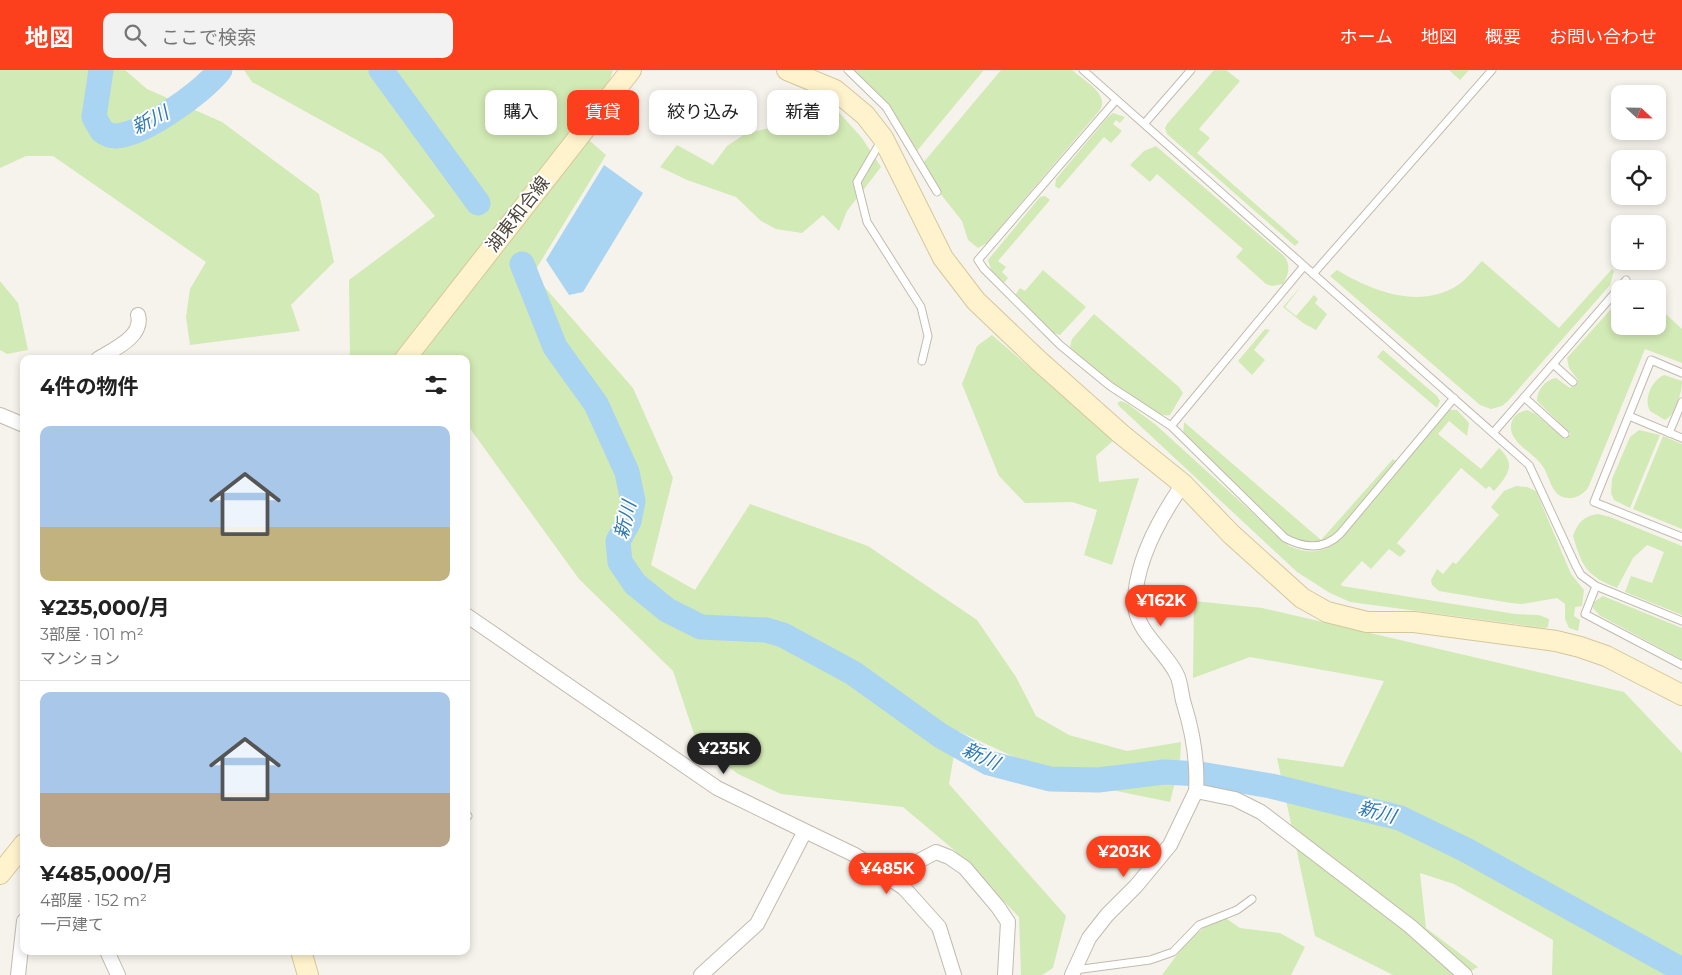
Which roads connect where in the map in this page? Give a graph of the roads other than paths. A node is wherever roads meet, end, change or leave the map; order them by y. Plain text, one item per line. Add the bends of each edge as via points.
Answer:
1 (631, 70) edge
2 (787, 70) edge
3 (848, 70) edge
4 (1083, 70) edge
5 (1191, 70) edge
6 (1492, 70) edge
7 (1116, 100) junction
8 (1144, 124) junction
9 (883, 138) junction
10 (937, 192) dead end
11 (1304, 266) junction
12 (1313, 274) junction
13 (1611, 298) edge
14 (138, 315) dead end
15 (105, 355) edge
16 (408, 355) edge
17 (922, 361) dead end
18 (1554, 364) junction
19 (1682, 374) edge
20 (1573, 382) dead end
21 (1524, 397) junction
22 (1454, 398) junction
23 (1682, 402) edge
24 (0, 415) edge
25 (1629, 416) junction
26 (20, 423) edge
27 (1171, 426) junction
28 (1493, 433) junction
29 (1670, 433) junction
30 (1565, 434) dead end
31 (1682, 438) edge
32 (1183, 484) junction
33 (1682, 538) edge
34 (1596, 586) junction
35 (470, 618) edge
36 (1682, 621) edge
37 (1682, 665) edge
38 (1682, 695) edge
39 (1196, 788) junction
40 (805, 831) junction
41 (20, 849) edge
42 (0, 874) edge
43 (888, 877) junction
44 (1252, 899) dead end
45 (20, 955) edge
46 (109, 955) edge
47 (1074, 972) edge
48 (18, 975) edge
49 (118, 975) edge
50 (701, 975) edge
51 (954, 975) edge
52 (1005, 975) edge
53 (1465, 975) edge

1 - 16 street, 湖東和合線
2 - 9 street via 835,90 865,115
3 - 10 lane via 886,107
4 - 7 lane
5 - 8 lane
6 - 12 lane
7 - 8 lane
7 - 27 lane via 978,260 1060,345 1110,386
8 - 11 lane
9 - 17 lane via 858,182 867,222 922,307 928,336
9 - 32 street via 943,258 976,301 1114,427
11 - 12 lane
11 - 27 lane
12 - 22 lane
13 - 18 lane
14 - 15 street via 140,321 136,328 121,346
18 - 20 lane
18 - 21 lane
19 - 25 lane via 1651,360
21 - 28 lane
21 - 30 lane
22 - 27 lane via 1335,540 1311,547 1285,538
22 - 28 lane
23 - 29 lane
24 - 26 street
25 - 29 lane
25 - 33 lane via 1594,502
28 - 34 lane via 1529,465 1576,566 1581,575
29 - 31 lane
32 - 38 street via 1231,534 1302,598 1327,612 1367,622 1414,622 1580,647 1606,656
32 - 39 street via 1160,518 1140,571 1135,604 1143,628 1178,676 1198,767
34 - 36 lane
34 - 37 lane via 1585,614
35 - 40 street via 717,788
39 - 47 street via 1170,845 1089,938
39 - 53 street via 1235,799 1261,812 1410,926
40 - 43 street via 855,855
40 - 50 street via 757,924
41 - 42 street
43 - 51 street via 904,888 939,927
43 - 52 street via 936,852 965,868 1008,922
44 - 47 lane via 1237,910 1198,925 1172,952 1150,960
45 - 48 street
46 - 49 street

